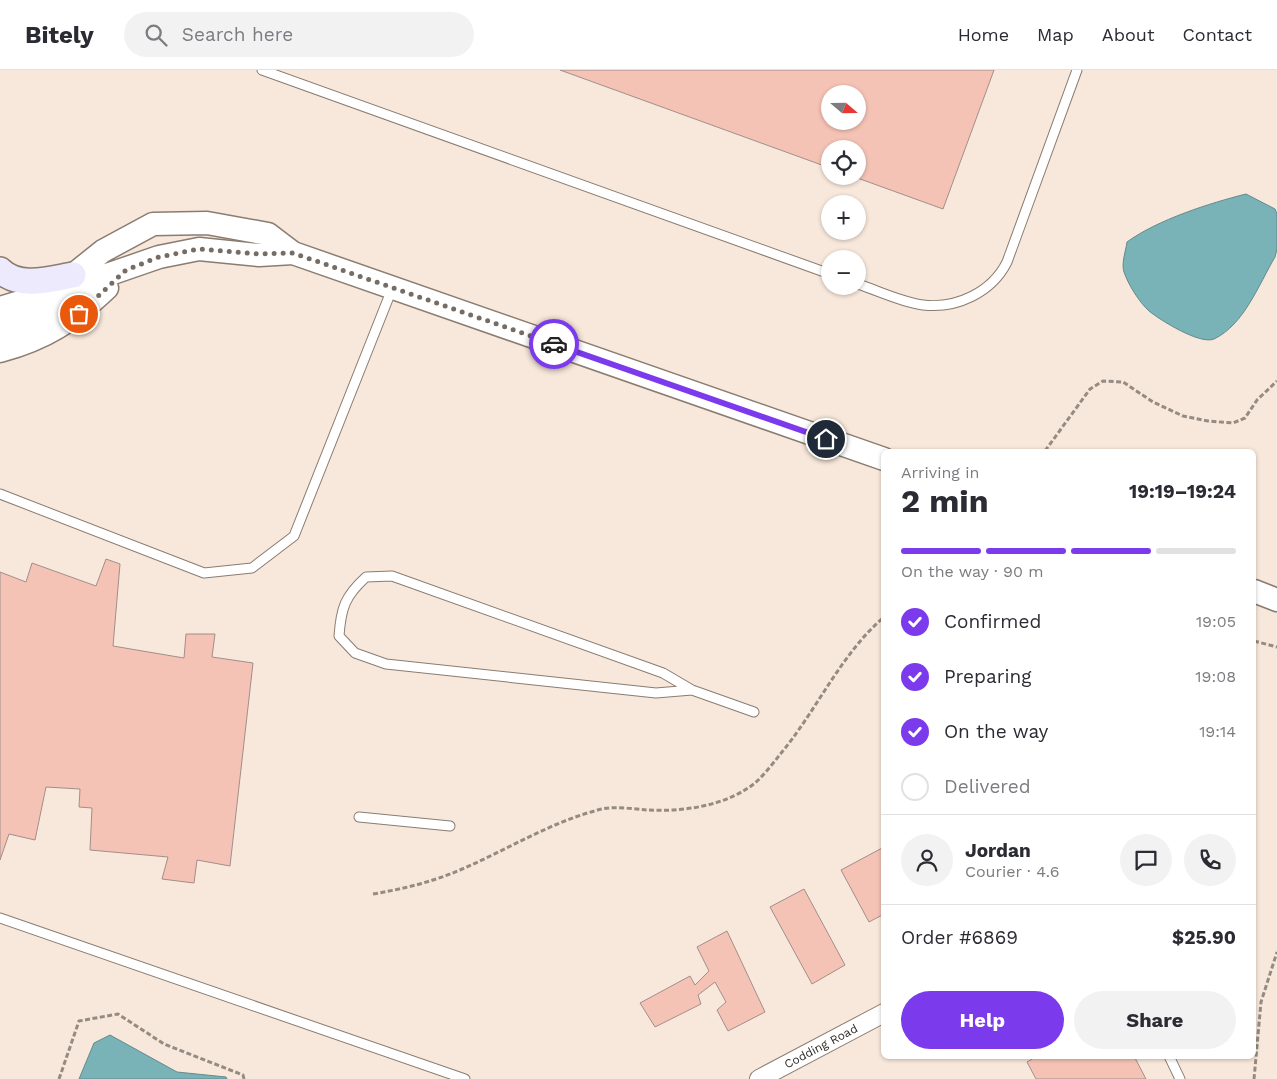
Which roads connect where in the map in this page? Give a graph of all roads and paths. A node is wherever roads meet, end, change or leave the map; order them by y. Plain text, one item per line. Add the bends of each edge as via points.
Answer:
1 (262, 70) edge
2 (1077, 70) edge
3 (293, 253) junction
4 (0, 270) edge
5 (126, 270) junction
6 (821, 271) edge
7 (73, 275) junction
8 (393, 286) junction
9 (866, 287) edge
10 (0, 308) edge
11 (0, 329) edge
12 (0, 351) edge
13 (1277, 381) edge
14 (1046, 449) edge
15 (881, 458) edge
16 (0, 494) edge
17 (1256, 592) edge
18 (1277, 600) edge
19 (881, 620) edge
20 (1256, 642) edge
21 (1277, 647) edge
22 (692, 690) junction
23 (754, 712) dead end
24 (360, 817) dead end
25 (450, 826) dead end
26 (373, 894) dead end
27 (0, 918) edge
28 (1277, 952) edge
29 (881, 1015) edge
30 (1256, 1057) edge
31 (1170, 1059) edge
32 (1256, 1059) edge
33 (59, 1079) edge
34 (244, 1079) edge
35 (465, 1079) edge
36 (759, 1079) edge
37 (1180, 1079) edge
38 (1254, 1079) edge

1 - 6 lane
2 - 9 lane via 1007,262 995,281 984,290 958,301 925,305
3 - 5 street via 199,249 159,257
3 - 7 street via 268,234 207,223 153,224 103,251
3 - 8 street
4 - 7 main road via 28,282
5 - 11 street via 104,276 66,303 23,324
5 - 12 street via 79,314 33,342
7 - 10 street via 43,295
8 - 15 street
8 - 16 lane via 294,536 252,568 204,573
13 - 14 path via 1257,400 1245,418 1233,423 1184,416 1153,402 1123,382 1103,381 1090,389
17 - 18 street
19 - 26 path via 852,649 816,707 769,768 736,794 695,808 605,809 576,816 460,870 425,883
20 - 21 path
22 - 22 lane via 663,673 392,576 366,577 353,589 341,610 339,636 355,653 386,664 656,693
22 - 23 lane
24 - 25 lane
27 - 35 lane
28 - 30 path via 1261,1002
29 - 36 street, Codding Road
31 - 37 lane
32 - 38 path
33 - 34 path via 79,1021 118,1014 164,1044 243,1075

